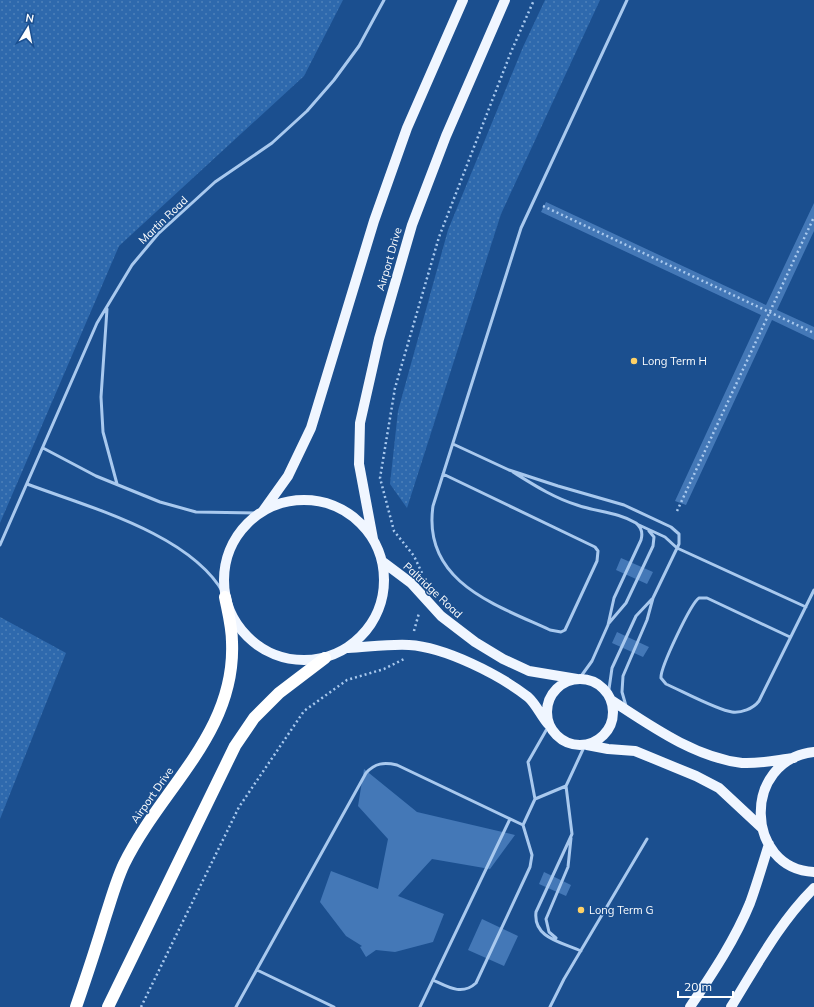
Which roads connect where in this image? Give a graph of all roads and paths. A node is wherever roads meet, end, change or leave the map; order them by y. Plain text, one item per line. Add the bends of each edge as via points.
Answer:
1 (384, 0) edge
2 (463, 0) edge
3 (505, 0) edge
4 (627, 0) edge
5 (542, 206) dead end
6 (814, 217) edge
7 (107, 307) junction
8 (769, 312) junction
9 (814, 333) edge
10 (453, 444) junction
11 (43, 448) junction
12 (509, 470) junction
13 (443, 474) junction
14 (27, 484) junction
15 (117, 484) junction
16 (677, 511) dead end
17 (262, 512) junction
18 (636, 524) junction
19 (648, 529) junction
20 (373, 539) junction
21 (0, 545) edge
22 (677, 548) junction
23 (383, 562) junction
24 (814, 590) edge
25 (225, 595) junction
26 (653, 598) junction
27 (806, 606) junction
28 (608, 625) junction
29 (790, 638) junction
30 (348, 648) junction
31 (324, 658) junction
32 (578, 679) junction
33 (610, 698) junction
34 (634, 715) junction
35 (549, 724) junction
36 (586, 745) junction
37 (814, 745) edge
38 (814, 752) edge
39 (795, 757) junction
40 (566, 786) junction
41 (535, 799) junction
42 (510, 819) junction
43 (523, 825) junction
44 (762, 828) junction
45 (572, 834) junction
46 (647, 839) dead end
47 (769, 844) junction
48 (814, 872) edge
49 (814, 888) edge
50 (559, 941) junction
51 (581, 951) junction
52 (257, 970) junction
53 (433, 980) junction
54 (76, 1007) edge
55 (108, 1007) edge
56 (236, 1007) edge
57 (334, 1007) edge
58 (420, 1007) edge
59 (550, 1007) edge
60 (690, 1007) edge
61 (732, 1007) edge

1 - 7 lane, Martin Road via 359,46 307,111 272,143 215,182 158,234 132,264
2 - 17 main road via 407,128 374,221 311,428 288,476
3 - 20 main road, Airport Drive via 446,136 412,225 378,347 359,430 359,464
4 - 10 lane via 521,228
5 - 8 path
6 - 8 path
7 - 11 lane, Martin Road via 97,323
7 - 15 lane via 101,397 103,432
8 - 9 path
8 - 16 path
10 - 12 lane
10 - 13 lane
11 - 14 lane, Martin Road
11 - 15 lane
12 - 18 lane via 541,490 574,505 619,516
12 - 22 lane via 632,509 676,530 680,539
13 - 13 lane via 595,547 598,551 597,561 565,630 550,630 482,598 460,583 452,574 438,550 431,523 433,506
14 - 21 lane, Martin Road
14 - 25 lane via 114,516 159,536 206,567
15 - 17 lane via 160,502 196,512
17 - 20 main road via 277,504 293,500 324,502 339,507 352,516 364,526
17 - 25 main road via 248,522 230,548 223,578
18 - 19 lane
18 - 28 lane via 642,532 641,540 614,598
19 - 22 lane via 665,537
19 - 28 lane via 654,537 653,546 626,603
20 - 23 main road
22 - 26 lane
22 - 27 lane
23 - 30 main road via 384,590 379,610 369,629
23 - 32 main road, Paltridge Road via 411,583 441,616 503,659 529,671
24 - 27 lane
25 - 31 main road via 230,613 238,627 262,649 292,660
25 - 54 highway, Airport Drive via 232,642 232,666 219,715 206,742 144,828 124,865
26 - 33 lane via 636,616 612,668
26 - 34 lane via 647,620 623,676 624,703
27 - 29 lane
28 - 32 lane via 592,661
29 - 29 lane via 759,701 750,709 732,712 725,710 666,684 661,678 661,670 698,598 707,598
30 - 31 main road
30 - 35 main road via 410,645 437,650 484,671 530,698
31 - 55 highway via 279,693 254,718 235,746
32 - 33 main road via 596,684
32 - 35 main road via 558,687 552,695 546,714
33 - 34 main road
33 - 36 main road via 613,718 610,727 604,735
34 - 39 main road via 686,745 721,758 758,763
35 - 36 main road via 560,739 568,744
35 - 41 lane via 528,762
36 - 40 lane
36 - 44 main road via 635,751 696,776 719,788
37 - 39 main road
38 - 39 main road
39 - 44 main road via 774,773 766,785 761,799
40 - 41 lane
40 - 45 lane
41 - 43 lane
42 - 43 lane
42 - 52 lane via 397,765 387,763 371,767
42 - 53 lane
43 - 53 lane via 532,855 530,867 476,983 462,991
44 - 47 main road
45 - 50 lane via 568,867 546,919 549,932
45 - 50 lane via 536,912 539,930
46 - 51 lane
47 - 48 main road via 786,862
47 - 60 main road via 741,922 720,962
49 - 61 main road via 791,912
50 - 51 lane
51 - 59 lane
52 - 56 lane
52 - 57 lane
53 - 58 lane

